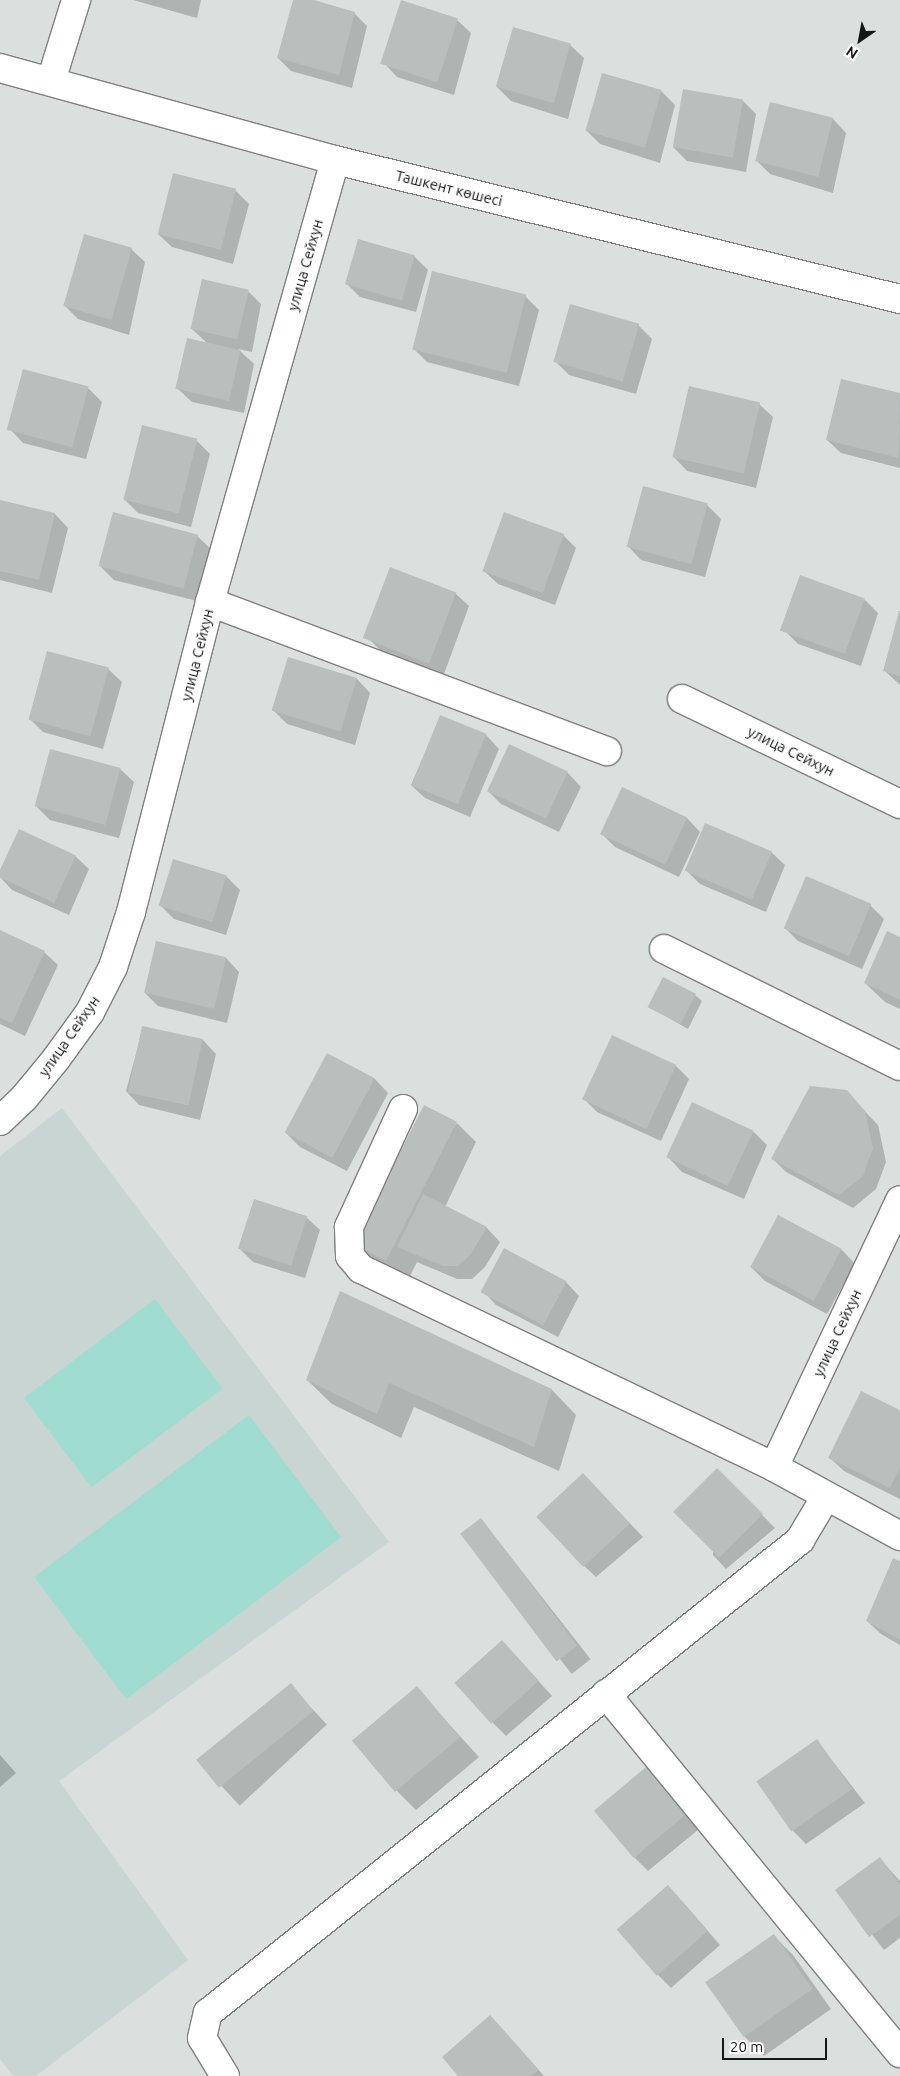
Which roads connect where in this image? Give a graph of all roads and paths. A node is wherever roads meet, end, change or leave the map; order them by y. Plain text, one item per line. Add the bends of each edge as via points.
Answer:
1 (76, 0) edge
2 (0, 68) edge
3 (52, 81) junction
4 (335, 160) junction
5 (900, 299) edge
6 (210, 602) junction
7 (682, 699) dead end
8 (607, 751) dead end
9 (900, 804) edge
10 (664, 949) dead end
11 (900, 1066) edge
12 (403, 1109) dead end
13 (0, 1121) edge
14 (900, 1200) edge
15 (774, 1467) junction
16 (825, 1498) junction
17 (900, 1536) edge
18 (606, 1694) junction
19 (900, 2053) edge
20 (225, 2076) edge

1 - 3 street
2 - 3 street, Ташкент көшесі
3 - 4 street, Ташкент көшесі
4 - 5 street, Ташкент көшесі
4 - 6 street, улица Сейхун
6 - 8 street
6 - 13 street, улица Сейхун via 136,893 113,966 90,1012 56,1059
7 - 9 street, улица Сейхун
10 - 11 street
12 - 15 street via 349,1227 350,1256 360,1269
14 - 15 street, улица Сейхун
15 - 16 street
16 - 17 street
16 - 18 street via 800,1540
18 - 19 street
18 - 20 street via 208,2013 202,2038

